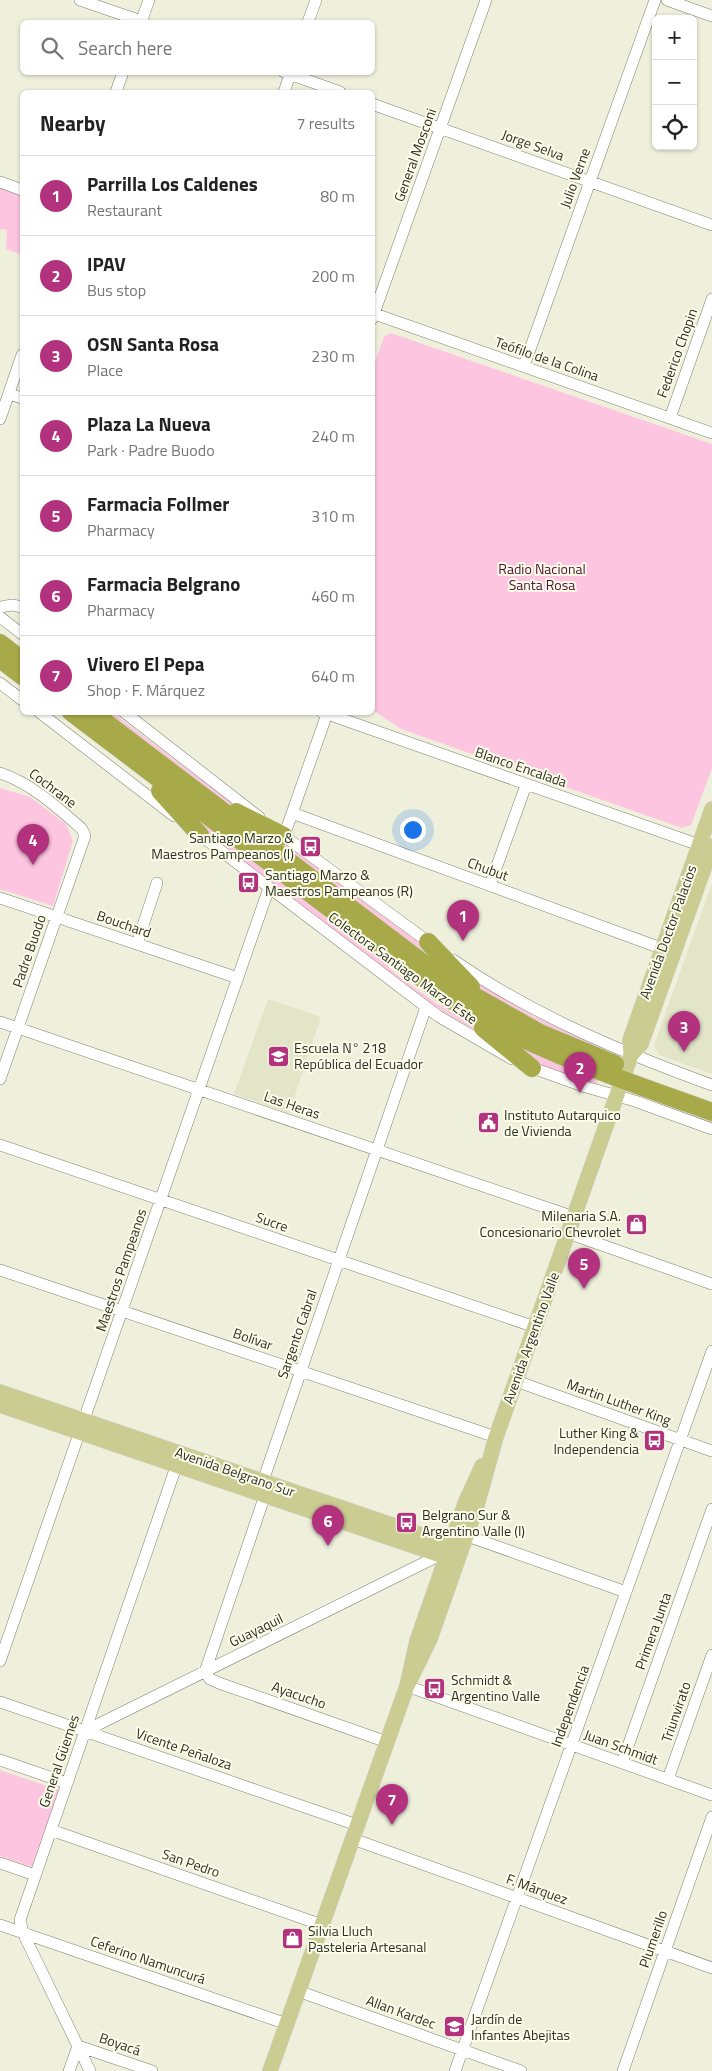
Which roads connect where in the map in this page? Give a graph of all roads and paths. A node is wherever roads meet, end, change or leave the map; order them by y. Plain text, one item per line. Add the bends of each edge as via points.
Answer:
1 (80, 0) edge
2 (149, 0) edge
3 (316, 0) edge
4 (486, 0) edge
5 (655, 0) edge
6 (667, 0) edge
7 (712, 16) edge
8 (136, 20) edge
9 (143, 20) edge
10 (309, 20) edge
11 (122, 75) edge
12 (288, 75) edge
13 (293, 75) edge
14 (117, 90) edge
15 (284, 90) edge
16 (335, 90) edge
17 (375, 105) edge
18 (441, 128) junction
19 (590, 181) junction
20 (0, 182) edge
21 (20, 189) edge
22 (712, 225) edge
23 (712, 299) edge
24 (375, 310) edge
25 (375, 316) edge
26 (20, 361) edge
27 (524, 366) junction
28 (9, 394) junction
29 (20, 397) edge
30 (670, 418) junction
31 (0, 419) edge
32 (712, 433) edge
33 (0, 607) edge
34 (20, 607) edge
35 (0, 617) edge
36 (20, 632) edge
37 (0, 643) edge
38 (20, 658) edge
39 (0, 659) edge
40 (20, 674) edge
41 (0, 683) edge
42 (20, 698) edge
43 (43, 715) edge
44 (69, 715) edge
45 (74, 715) edge
46 (128, 715) edge
47 (323, 715) edge
48 (330, 715) edge
49 (99, 718) edge
50 (0, 773) edge
51 (526, 784) junction
52 (712, 809) edge
53 (292, 813) junction
54 (84, 833) joint
55 (200, 835) junction
56 (284, 836) junction
57 (707, 847) edge
58 (157, 883) dead end
59 (490, 885) junction
60 (269, 888) junction
61 (0, 898) edge
62 (57, 917) junction
63 (358, 932) junction
64 (428, 942) junction
65 (137, 944) junction
66 (668, 951) junction
67 (238, 978) junction
68 (426, 1007) junction
69 (0, 1022) edge
70 (18, 1028) junction
71 (589, 1054) junction
72 (532, 1068) junction
73 (625, 1075) junction
74 (0, 1079) edge
75 (712, 1085) edge
76 (199, 1089) junction
77 (712, 1099) edge
78 (712, 1112) edge
79 (712, 1129) edge
80 (0, 1145) edge
81 (377, 1150) junction
82 (161, 1200) junction
83 (574, 1217) junction
84 (568, 1233) junction
85 (339, 1260) junction
86 (0, 1270) edge
87 (712, 1284) edge
88 (123, 1311) junction
89 (535, 1327) junction
90 (712, 1351) edge
91 (300, 1371) junction
92 (516, 1381) junction
93 (0, 1392) edge
94 (0, 1405) edge
95 (82, 1426) junction
96 (496, 1437) junction
97 (680, 1440) junction
98 (712, 1451) edge
99 (178, 1459) junction
100 (264, 1488) junction
101 (712, 1509) edge
102 (453, 1547) junction
103 (626, 1592) junction
104 (712, 1655) edge
105 (0, 1661) edge
106 (205, 1672) junction
107 (407, 1686) junction
108 (0, 1702) edge
109 (85, 1731) junction
110 (387, 1742) junction
111 (572, 1745) junction
112 (0, 1760) edge
113 (622, 1763) junction
114 (668, 1780) junction
115 (67, 1783) junction
116 (712, 1795) edge
117 (712, 1817) edge
118 (51, 1830) junction
119 (355, 1832) junction
120 (0, 1863) edge
121 (35, 1875) junction
122 (517, 1898) junction
123 (0, 1925) edge
124 (322, 1925) junction
125 (23, 1933) junction
126 (665, 1951) junction
127 (712, 1968) edge
128 (298, 1992) junction
129 (287, 2024) junction
130 (78, 2046) junction
131 (463, 2050) junction
132 (69, 2071) edge
133 (90, 2071) edge
134 (152, 2071) edge
135 (270, 2071) edge
136 (456, 2071) edge
137 (521, 2071) edge
138 (623, 2071) edge

1 - 8 street
2 - 9 street
3 - 10 street
4 - 18 street, General Mosconi
5 - 19 street, Julio Verne
6 - 7 street
11 - 14 street
12 - 15 street
13 - 16 street
17 - 18 street, Jorge Selva
18 - 19 street, Jorge Selva
18 - 24 street, General Mosconi
19 - 22 street, Jorge Selva
19 - 27 street, Julio Verne
20 - 21 street
23 - 30 street, Federico Chopin
25 - 27 street, Teófilo de la Colina
26 - 28 street
27 - 30 street, Teófilo de la Colina
28 - 29 street
28 - 31 street
30 - 32 street, Teófilo de la Colina
33 - 34 street
35 - 36 street
37 - 38 highway
39 - 40 highway
41 - 42 street
43 - 55 street, Colectora Santiago Marzo Este
44 - 55 highway via 86,735 162,794
45 - 63 highway
46 - 56 street, Colectora Santiago Marzo Este
47 - 53 street
48 - 51 street, Blanco Encalada
49 - 56 highway via 147,747 231,809
49 - 71 highway via 430,970 510,1018
50 - 54 street, Cochrane via 29,786
51 - 57 street, Blanco Encalada
51 - 59 street
52 - 57 main road, Avenida Doctor Palacios
53 - 56 street
53 - 59 street, Chubut
54 - 62 street, Padre Buodo
55 - 60 street, Colectora Santiago Marzo Este
56 - 64 street, Colectora Santiago Marzo Este
57 - 66 main road, Avenida Doctor Palacios
58 - 65 street
59 - 66 street, Chubut
60 - 67 street, Maestros Pampeanos
60 - 68 street, Colectora Santiago Marzo Este
61 - 62 street, Bouchard
62 - 65 street, Bouchard
62 - 70 street, Padre Buodo
63 - 72 highway via 398,972 489,1032
63 - 73 highway via 435,989 488,1021 550,1053
64 - 71 highway via 474,989
64 - 73 street, Colectora Santiago Marzo Este via 541,1013
65 - 67 street, Bouchard
66 - 73 main road, Avenida Doctor Palacios via 630,1040
67 - 76 street, Maestros Pampeanos
68 - 72 street, Colectora Santiago Marzo Este via 491,1048
68 - 81 street, Sargento Cabral
69 - 70 street, Las Heras
70 - 74 street, Padre Buodo
70 - 76 street, Las Heras
71 - 73 highway
72 - 73 street, Colectora Santiago Marzo Este
73 - 75 street, Colectora Santiago Marzo Este
73 - 77 highway
73 - 78 highway
73 - 79 street, Colectora Santiago Marzo Este
73 - 83 main road, Avenida Argentino Valle
76 - 81 street, Las Heras
76 - 82 street, Maestros Pampeanos
80 - 82 street, Sucre
81 - 83 street, Las Heras
81 - 85 street, Sargento Cabral
82 - 85 street, Sucre
82 - 88 street, Maestros Pampeanos
83 - 84 main road, Avenida Argentino Valle
84 - 87 street
84 - 89 main road, Avenida Argentino Valle
85 - 89 street, Sucre
85 - 91 street, Sargento Cabral
86 - 88 street, Bolívar
88 - 91 street, Bolívar
88 - 95 street, Maestros Pampeanos
89 - 92 main road, Avenida Argentino Valle
90 - 97 street, Independencia
91 - 96 street, Bolívar
91 - 100 street, Sargento Cabral
92 - 96 main road, Avenida Argentino Valle
92 - 97 street, Martin Luther King
93 - 95 main road, Avenida Belgrano Sur
94 - 95 main road, Avenida Belgrano Sur
95 - 99 main road, Avenida Belgrano Sur
95 - 105 street, Maestros Pampeanos
96 - 102 main road, Avenida Argentino Valle via 473,1484
97 - 98 street, Martin Luther King
97 - 103 street, Independencia
99 - 100 main road, Avenida Belgrano Sur
99 - 109 street, General Güemes
100 - 102 main road, Avenida Belgrano Sur
100 - 106 street, Sargento Cabral
101 - 113 street, Primera Junta
102 - 103 street
102 - 106 street, Guayaquil
102 - 107 main road, Avenida Argentino Valle via 417,1641
103 - 111 street, Independencia
104 - 114 street, Triunvirato
106 - 109 street, Guayaquil
106 - 110 street, Ayacucho via 216,1682
107 - 110 main road, Avenida Argentino Valle
107 - 111 street, Juan Schmidt
108 - 109 street, Vicente Peñaloza
109 - 115 street, General Güemes
109 - 119 street, Vicente Peñaloza
110 - 119 main road, Avenida Argentino Valle
111 - 113 street, Juan Schmidt
111 - 122 street, Independencia
112 - 115 street
113 - 114 street, Juan Schmidt
114 - 116 street, Juan Schmidt
115 - 118 street, General Güemes
117 - 126 street, Plumerillo
118 - 121 street, General Güemes
118 - 124 street, San Pedro
119 - 122 street, F. Márquez
119 - 124 main road, Avenida Argentino Valle
120 - 121 street
121 - 125 street, General Güemes via 21,1918
122 - 126 street, F. Márquez
122 - 131 street, Independencia
123 - 125 street, Ceferino Namuncurá
124 - 128 main road, Avenida Argentino Valle
125 - 129 street, Ceferino Namuncurá
125 - 130 street, General Güemes
126 - 127 street, F. Márquez
126 - 138 street, Plumerillo
128 - 129 main road, Avenida Argentino Valle
128 - 131 street, Allan Kardec
129 - 135 main road, Avenida Argentino Valle
130 - 132 street
130 - 133 street, General Güemes
130 - 134 street, Boyacá
131 - 136 street, Independencia
131 - 137 street, Allan Kardec

